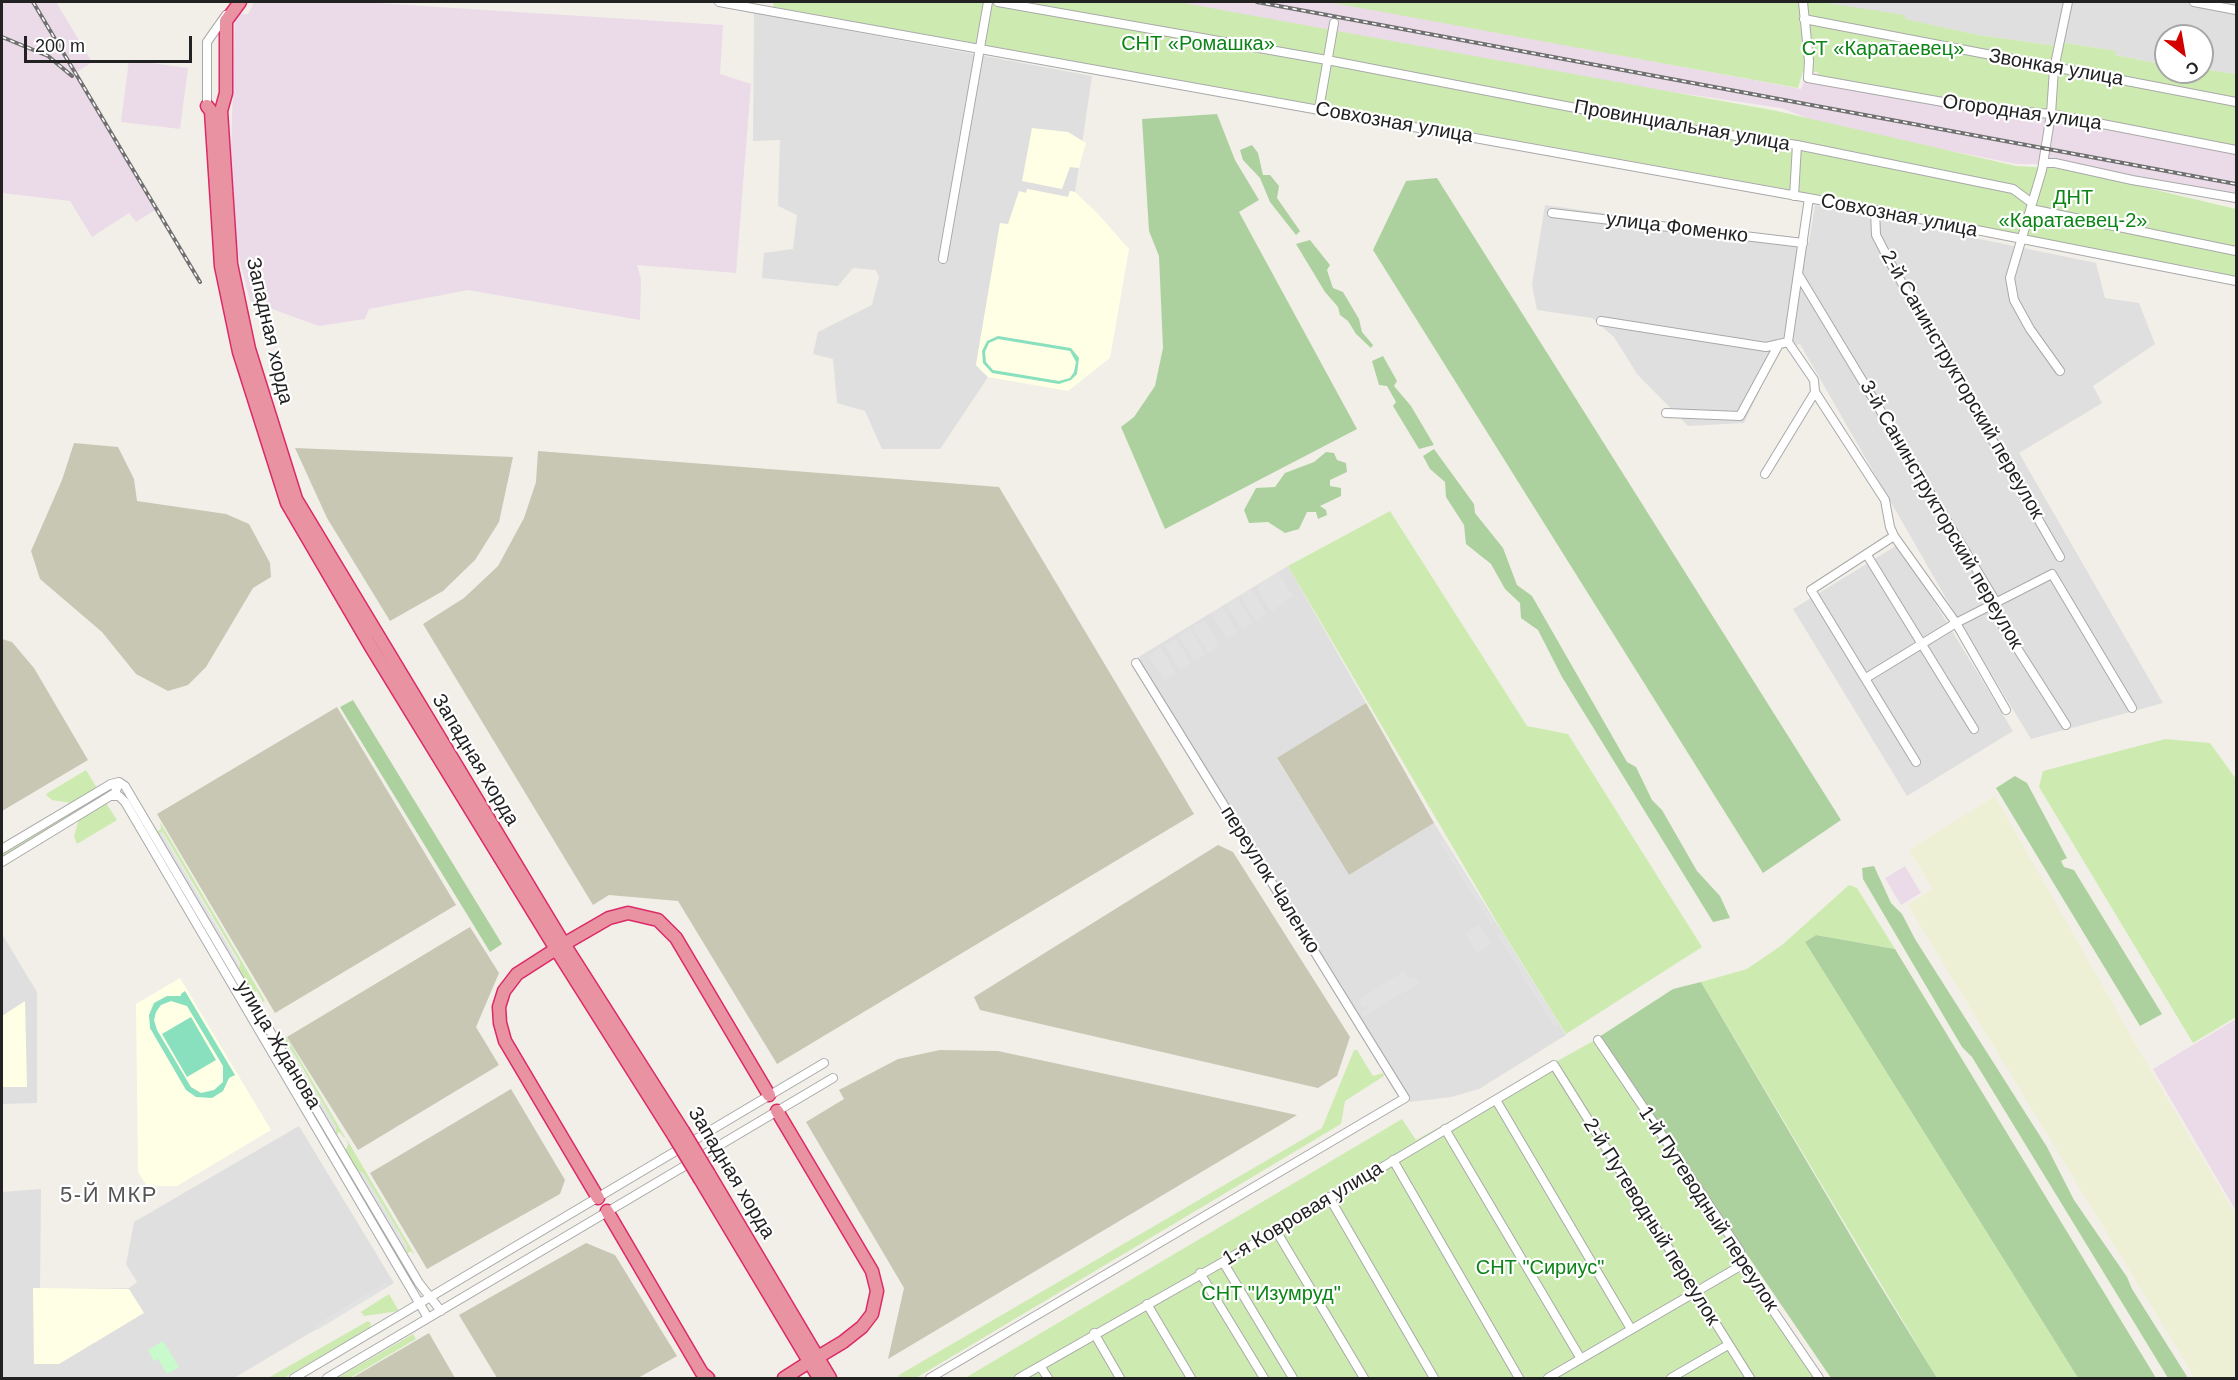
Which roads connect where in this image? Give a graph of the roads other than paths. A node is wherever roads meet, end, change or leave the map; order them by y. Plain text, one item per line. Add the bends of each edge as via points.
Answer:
1 (236, 2) edge
2 (240, 2) edge
3 (719, 2) edge
4 (988, 2) edge
5 (998, 2) edge
6 (1803, 2) edge
7 (2068, 2) edge
8 (2194, 2) edge
9 (2211, 3) edge
10 (773, 6) edge
11 (2236, 10) edge
12 (1804, 19) junction
13 (1334, 23) dead end
14 (979, 48) junction
15 (1327, 60) junction
16 (2054, 69) junction
17 (2236, 102) edge
18 (213, 109) junction
19 (1319, 110) junction
20 (2051, 114) junction
21 (1797, 145) junction
22 (2236, 150) edge
23 (2043, 164) junction
24 (1794, 196) junction
25 (1809, 198) junction
26 (2236, 198) edge
27 (2031, 206) junction
28 (1875, 210) junction
29 (1551, 213) dead end
30 (2020, 239) junction
31 (1803, 243) junction
32 (2236, 251) edge
33 (943, 259) dead end
34 (1798, 274) junction
35 (2236, 281) edge
36 (1601, 321) dead end
37 (1788, 342) junction
38 (1779, 344) junction
39 (2060, 371) dead end
40 (1815, 392) junction
41 (1666, 413) dead end
42 (1765, 474) dead end
43 (1894, 536) junction
44 (1867, 555) junction
45 (2060, 556) dead end
46 (1996, 602) junction
47 (1956, 623) junction
48 (1922, 644) junction
49 (1136, 663) dead end
50 (1866, 678) junction
51 (2132, 708) dead end
52 (2006, 710) dead end
53 (2066, 725) dead end
54 (1974, 729) dead end
55 (1917, 762) dead end
56 (113, 783) junction
57 (112, 795) junction
58 (2, 849) edge
59 (2, 862) edge
60 (560, 946) junction
61 (1598, 1040) dead end
62 (824, 1063) dead end
63 (1554, 1065) joint
64 (832, 1078) dead end
65 (769, 1095) junction
66 (1496, 1100) junction
67 (777, 1111) junction
68 (1445, 1129) junction
69 (1393, 1160) junction
70 (1329, 1197) junction
71 (598, 1198) junction
72 (607, 1211) junction
73 (1275, 1229) junction
74 (1223, 1262) junction
75 (1742, 1265) junction
76 (1200, 1273) junction
77 (1695, 1293) junction
78 (430, 1298) junction
79 (421, 1304) junction
80 (1147, 1304) junction
81 (441, 1311) junction
82 (428, 1318) junction
83 (392, 1321) junction
84 (1631, 1329) junction
85 (1094, 1334) junction
86 (400, 1335) junction
87 (1728, 1345) junction
88 (1581, 1359) junction
89 (814, 1360) junction
90 (1040, 1366) junction
91 (294, 1378) edge
92 (327, 1378) edge
93 (708, 1378) edge
94 (784, 1378) edge
95 (819, 1378) edge
96 (831, 1378) edge
97 (930, 1378) edge
98 (1019, 1378) edge
99 (1048, 1378) edge
100 (1120, 1378) edge
101 (1191, 1378) edge
102 (1264, 1378) edge
103 (1293, 1378) edge
104 (1364, 1378) edge
105 (1434, 1378) edge
106 (1519, 1378) edge
107 (1548, 1378) edge
108 (1671, 1378) edge
109 (1750, 1378) edge
110 (1819, 1378) edge

1 - 18 street via 207,42
2 - 18 highway, Западная хорда via 226,21 226,93
3 - 10 street, Совхозная улица
4 - 14 street
5 - 15 street, Провинциальная улица
6 - 12 street
7 - 16 street
8 - 9 street
9 - 11 street
10 - 14 street, Совхозная улица
12 - 16 street, Звонкая улица
12 - 20 street, Огородная улица via 1808,78 1971,107
13 - 15 street
14 - 19 street, Совхозная улица
14 - 33 street
15 - 19 street
15 - 21 street, Провинциальная улица via 1669,126
16 - 17 street, Звонкая улица
16 - 20 street
18 - 60 highway, Западная хорда via 221,266 239,352 287,503 371,647
19 - 24 street, Совхозная улица
20 - 22 street, Огородная улица
20 - 23 street
21 - 24 street
21 - 27 street, Провинциальная улица via 2013,189
23 - 26 street via 2055,163
23 - 27 street
24 - 25 street, Совхозная улица
25 - 28 street, Совхозная улица
25 - 31 street, Совхозная улица
27 - 30 street
27 - 32 street, Провинциальная улица
28 - 30 street, Совхозная улица
28 - 45 street, 2-й Санинструкторский переулок via 1876,235
29 - 31 street, улица Фоменко
30 - 35 street, Совхозная улица
30 - 39 street via 2020,253 2010,278 2014,300
31 - 34 street, Совхозная улица
34 - 37 street, Совхозная улица
34 - 46 street, 3-й Санинструкторский переулок
36 - 38 street via 1766,347
37 - 38 street
37 - 40 street via 1814,380
38 - 41 street via 1740,416
40 - 42 street
40 - 43 street via 1885,500
43 - 44 street
43 - 47 street
44 - 48 street
44 - 50 street via 1811,590
46 - 47 street
46 - 51 street via 2052,574
46 - 53 street, 3-й Санинструкторский переулок via 1996,615
47 - 48 street
47 - 52 street
48 - 50 street
48 - 54 street
49 - 97 street, переулок Чаленко via 1405,1098
50 - 55 street
56 - 57 street via 117,789
56 - 58 street
56 - 78 street, улица Жданова via 122,783 130,795
57 - 59 street
57 - 79 street, улица Жданова via 125,802
60 - 65 highway via 609,918 628,913 658,920 676,938
60 - 71 highway via 517,974 504,991 500,1023 505,1041
60 - 89 highway, Западная хорда, bridge via 679,1134
61 - 75 street, 1-й Путеводный переулок via 1740,1251
62 - 65 street
63 - 66 street, 1-я Ковровая улица
63 - 77 street, 2-й Путеводный переулок
64 - 67 street
65 - 71 street
66 - 68 street, 1-я Ковровая улица
66 - 84 street
67 - 72 street
67 - 89 highway via 872,1271 877,1291 872,1314 862,1327
68 - 69 street, 1-я Ковровая улица
68 - 88 street
69 - 70 street, 1-я Ковровая улица
69 - 106 street
70 - 73 street, 1-я Ковровая улица
70 - 105 street
71 - 78 street
72 - 81 street
72 - 93 highway
73 - 74 street, 1-я Ковровая улица
73 - 104 street
74 - 76 street, 1-я Ковровая улица
74 - 103 street
75 - 77 street
75 - 110 street, 1-й Путеводный переулок
76 - 80 street, 1-я Ковровая улица
76 - 102 street
77 - 84 street
77 - 87 street, 2-й Путеводный переулок
78 - 79 street
78 - 81 street, улица Жданова
79 - 82 street, улица Жданова
79 - 83 street
80 - 85 street, 1-я Ковровая улица
80 - 101 street
81 - 82 street
82 - 86 street
83 - 86 street
83 - 91 street
84 - 88 street
85 - 90 street, 1-я Ковровая улица
85 - 100 street
86 - 92 street
87 - 108 street
87 - 109 street, 2-й Путеводный переулок
88 - 107 street
89 - 94 highway
89 - 95 highway, Западная хорда
89 - 96 highway, Западная хорда
90 - 98 street, 1-я Ковровая улица
90 - 99 street

